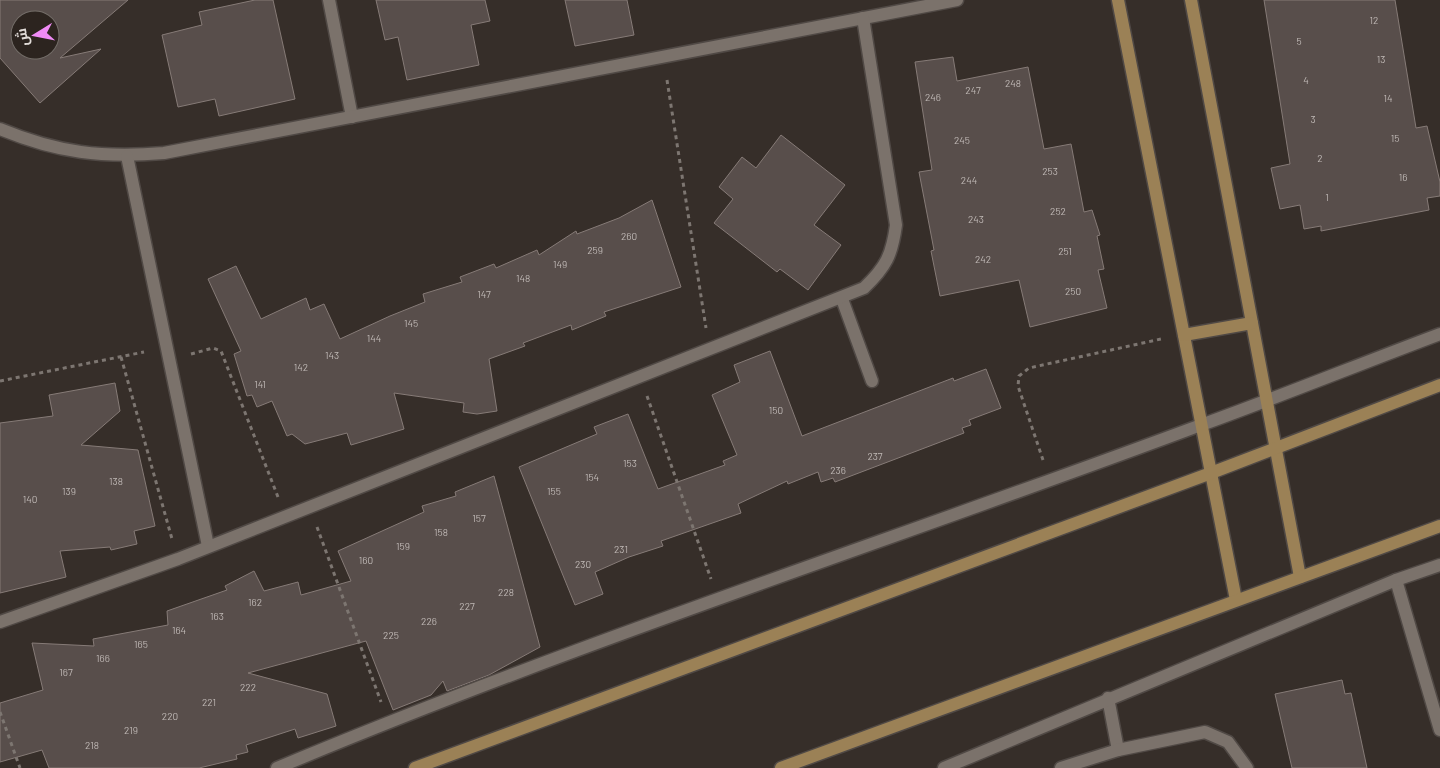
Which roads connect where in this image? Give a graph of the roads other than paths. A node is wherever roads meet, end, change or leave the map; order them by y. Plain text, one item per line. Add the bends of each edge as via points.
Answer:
1 (329, 0) edge
2 (957, 0) edge
3 (1118, 0) edge
4 (1191, 0) edge
5 (863, 18) junction
6 (352, 118) junction
7 (0, 129) edge
8 (127, 156) junction
9 (842, 299) junction
10 (1252, 322) junction
11 (1184, 334) junction
12 (1440, 334) edge
13 (872, 381) dead end
14 (1440, 385) edge
15 (1267, 400) junction
16 (1202, 425) junction
17 (1276, 448) junction
18 (1211, 474) junction
19 (1440, 526) edge
20 (208, 546) junction
21 (1440, 565) edge
22 (1300, 577) junction
23 (1396, 580) junction
24 (1236, 600) junction
25 (0, 622) edge
26 (1108, 698) junction
27 (1440, 730) edge
28 (1118, 750) junction
29 (277, 768) edge
30 (415, 768) edge
31 (781, 768) edge
32 (944, 768) edge
33 (1061, 768) edge
34 (1247, 768) edge

1 - 6 street
2 - 5 street
3 - 11 street
4 - 10 street
5 - 6 street
5 - 9 street via 896,225 893,250 882,271 864,288
6 - 8 street via 164,153
7 - 8 street via 32,142 79,153
8 - 20 street
9 - 13 street
9 - 20 street
10 - 11 street
10 - 15 street
11 - 16 street
12 - 15 street
14 - 17 street
15 - 16 street
15 - 17 street
16 - 18 street
16 - 29 street via 717,599 388,722
17 - 18 street
17 - 22 street
18 - 24 street
18 - 30 street
19 - 22 street
20 - 25 street
21 - 23 street
22 - 24 street
23 - 26 street
23 - 27 street
24 - 31 street
26 - 28 street
26 - 32 street
28 - 33 street
28 - 34 street via 1205,732 1228,742

